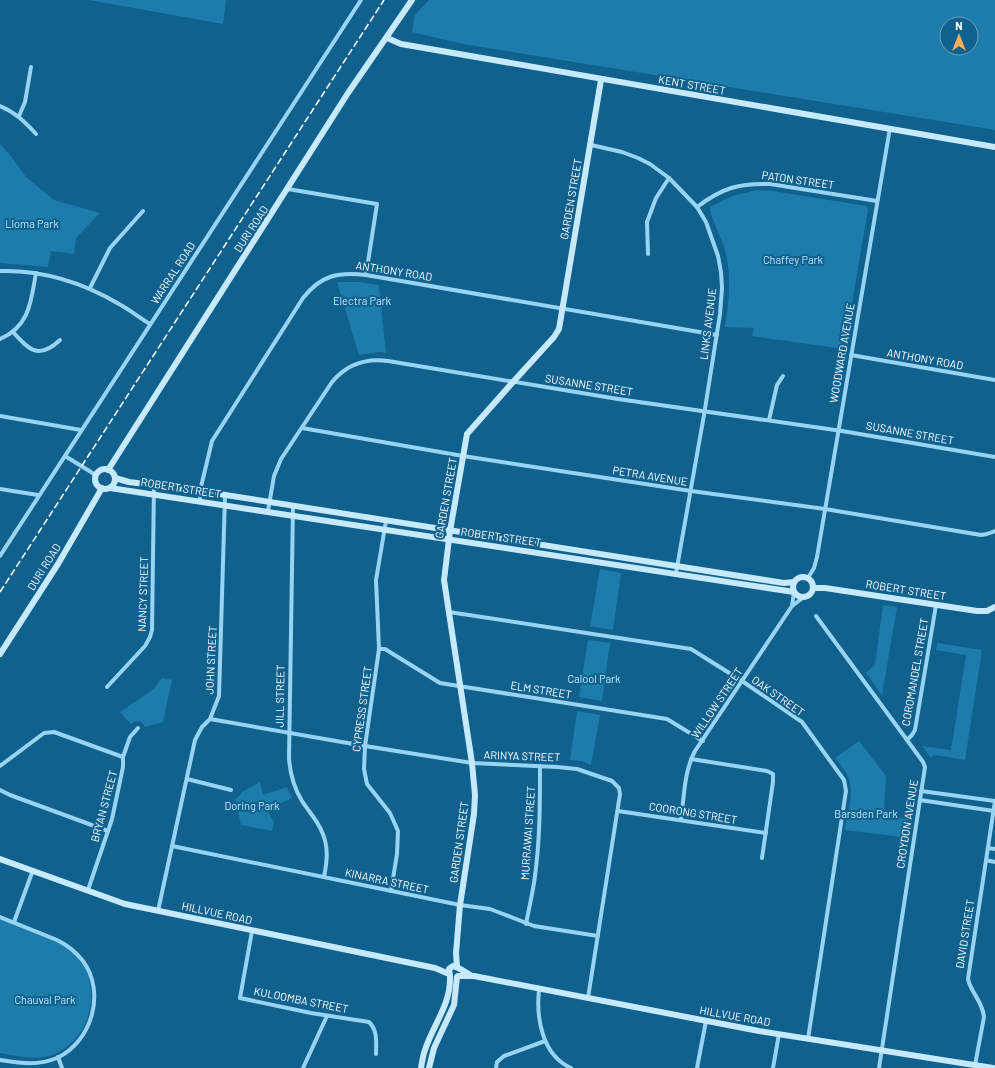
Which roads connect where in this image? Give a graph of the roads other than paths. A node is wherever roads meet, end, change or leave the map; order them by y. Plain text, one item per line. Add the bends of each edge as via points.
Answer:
1 (361, 0) edge
2 (412, 0) edge
3 (386, 38) junction
4 (31, 67) dead end
5 (601, 80) junction
6 (0, 106) edge
7 (19, 116) junction
8 (890, 128) junction
9 (36, 134) dead end
10 (591, 145) junction
11 (995, 147) edge
12 (669, 178) junction
13 (288, 189) junction
14 (877, 201) junction
15 (697, 207) junction
16 (143, 211) dead end
17 (648, 254) dead end
18 (0, 271) edge
19 (36, 273) junction
20 (366, 275) junction
21 (90, 288) junction
22 (563, 308) junction
23 (150, 324) junction
24 (13, 332) junction
25 (717, 335) junction
26 (0, 339) edge
27 (60, 340) dead end
28 (851, 355) junction
29 (783, 376) dead end
30 (995, 380) edge
31 (513, 382) junction
32 (705, 411) junction
33 (0, 416) edge
34 (769, 420) junction
35 (302, 428) junction
36 (81, 430) junction
37 (838, 430) junction
38 (65, 456) junction
39 (463, 456) junction
40 (995, 457) edge
41 (108, 470) junction
42 (96, 476) junction
43 (115, 478) junction
44 (154, 485) junction
45 (102, 488) junction
46 (110, 488) junction
47 (0, 489) edge
48 (200, 491) junction
49 (691, 491) junction
50 (154, 494) junction
51 (38, 496) junction
52 (225, 496) junction
53 (200, 501) junction
54 (269, 502) junction
55 (225, 505) junction
56 (293, 506) junction
57 (825, 510) junction
58 (268, 511) junction
59 (293, 515) junction
60 (386, 520) junction
61 (384, 529) junction
62 (450, 531) junction
63 (995, 531) edge
64 (449, 539) junction
65 (0, 556) edge
66 (678, 566) junction
67 (676, 573) junction
68 (808, 578) junction
69 (794, 582) junction
70 (813, 588) junction
71 (794, 592) junction
72 (804, 597) junction
73 (936, 605) junction
74 (792, 606) junction
75 (995, 607) edge
76 (449, 612) junction
77 (816, 616) dead end
78 (379, 648) junction
79 (0, 654) edge
80 (742, 681) junction
81 (107, 686) dead end
82 (460, 686) junction
83 (210, 719) junction
84 (138, 728) dead end
85 (289, 732) junction
86 (907, 740) junction
87 (703, 741) junction
88 (365, 746) junction
89 (123, 757) junction
90 (691, 759) junction
91 (472, 763) junction
92 (0, 766) edge
93 (540, 766) junction
94 (187, 779) junction
95 (0, 790) edge
96 (231, 790) dead end
97 (921, 790) junction
98 (920, 800) junction
99 (995, 801) edge
100 (618, 811) junction
101 (994, 811) junction
102 (681, 820) junction
103 (108, 831) junction
104 (766, 833) junction
105 (172, 846) junction
106 (988, 848) junction
107 (995, 849) edge
108 (762, 858) dead end
109 (0, 859) edge
110 (986, 860) junction
111 (995, 862) edge
112 (33, 870) junction
113 (324, 877) junction
114 (88, 890) junction
115 (391, 891) junction
116 (460, 906) junction
117 (158, 911) junction
118 (0, 917) edge
119 (14, 922) junction
120 (526, 924) junction
121 (252, 931) junction
122 (598, 936) junction
123 (454, 972) junction
124 (539, 990) junction
125 (588, 998) junction
126 (327, 1016) junction
127 (706, 1021) junction
128 (779, 1034) junction
129 (808, 1039) junction
130 (545, 1041) junction
131 (882, 1050) junction
132 (376, 1054) dead end
133 (58, 1057) junction
134 (0, 1060) edge
135 (972, 1066) edge
136 (62, 1068) edge
137 (303, 1068) edge
138 (421, 1068) edge
139 (429, 1068) edge
140 (496, 1068) edge
141 (571, 1068) edge
142 (698, 1068) edge
143 (773, 1068) edge
144 (879, 1068) edge
145 (993, 1068) edge

1 - 23 street, WARRAL ROAD
2 - 3 street, DURI ROAD
3 - 5 street, KENT STREET via 400,44
3 - 13 street, DURI ROAD
4 - 7 street via 25,102
5 - 8 street, KENT STREET
5 - 10 street, GARDEN STREET
6 - 7 street
7 - 9 street
8 - 11 street, KENT STREET
8 - 14 street, WOODWARD AVENUE
10 - 12 street, LINKS AVENUE via 638,158
10 - 22 street, GARDEN STREET
12 - 15 street, LINKS AVENUE
12 - 17 street via 656,198 647,222
13 - 20 street via 378,204
13 - 41 street, DURI ROAD
14 - 15 street, PATON STREET via 754,183 724,190
14 - 28 street, WOODWARD AVENUE
15 - 25 street, LINKS AVENUE via 713,239 722,272 722,300
16 - 21 street via 110,248
18 - 19 street
19 - 21 street
19 - 24 street via 29,311
20 - 22 street, ANTHONY ROAD
20 - 48 street, ANTHONY ROAD via 346,274 328,278 317,284 303,298 212,441
21 - 23 street
22 - 25 street, ANTHONY ROAD
22 - 31 street, GARDEN STREET via 559,329 554,337
23 - 36 street, WARRAL ROAD
24 - 26 street
24 - 27 street via 25,345 38,352 48,350
25 - 32 street, LINKS AVENUE
28 - 30 street, ANTHONY ROAD
28 - 37 street, WOODWARD AVENUE
29 - 34 street via 777,385
31 - 32 street, SUSANNE STREET
31 - 35 street, SUSANNE STREET via 388,361 361,362 337,375
31 - 39 street, GARDEN STREET via 469,432
32 - 34 street, SUSANNE STREET
32 - 49 street, LINKS AVENUE
33 - 36 street
34 - 37 street, SUSANNE STREET
35 - 39 street, PETRA AVENUE
35 - 54 street, SUSANNE STREET via 281,459 274,476
36 - 38 street, WARRAL ROAD
37 - 40 street, SUSANNE STREET
37 - 57 street, WOODWARD AVENUE
38 - 42 street
38 - 51 street, WARRAL ROAD
39 - 49 street, PETRA AVENUE
39 - 62 street, GARDEN STREET
41 - 42 street via 102,470
41 - 43 street
42 - 45 street via 96,482
43 - 44 street, ROBERT STREET
43 - 46 street
44 - 48 street, ROBERT STREET
44 - 50 street, NANCY STREET
45 - 46 street
45 - 79 street, DURI ROAD via 58,564
46 - 50 street, ROBERT STREET
47 - 51 street
48 - 52 street, ROBERT STREET
48 - 53 street, ANTHONY ROAD
49 - 57 street, PETRA AVENUE
49 - 66 street, LINKS AVENUE
50 - 53 street, ROBERT STREET
50 - 81 street, NANCY STREET via 152,630 145,646
51 - 65 street, WARRAL ROAD
52 - 54 street, ROBERT STREET
52 - 55 street, JOHN STREET
53 - 55 street, ROBERT STREET
54 - 56 street, ROBERT STREET
54 - 58 street, SUSANNE STREET
55 - 58 street, ROBERT STREET
55 - 83 street, JOHN STREET via 220,689 218,702
56 - 59 street, JILL STREET
56 - 60 street, ROBERT STREET
57 - 63 street, PETRA AVENUE via 981,535
57 - 68 street, WOODWARD AVENUE via 817,557
58 - 59 street, ROBERT STREET
59 - 61 street, ROBERT STREET
59 - 85 street, JILL STREET
60 - 61 street, CYPRESS STREET
60 - 62 street, ROBERT STREET
61 - 64 street, ROBERT STREET
61 - 78 street, CYPRESS STREET via 376,580
62 - 64 street, GARDEN STREET
62 - 66 street, ROBERT STREET
64 - 67 street, ROBERT STREET
64 - 76 street, GARDEN STREET via 444,574
66 - 67 street, LINKS AVENUE
66 - 69 street, ROBERT STREET via 784,583
67 - 71 street, ROBERT STREET
68 - 69 street via 802,577
68 - 70 street
69 - 71 street
70 - 72 street via 811,593
70 - 73 street, ROBERT STREET
71 - 72 street
71 - 74 street, WILLOW STREET
72 - 74 street, WILLOW STREET
73 - 75 street, ROBERT STREET via 982,611
73 - 86 street, COROMANDEL STREET via 915,730
74 - 80 street, WILLOW STREET
76 - 80 street, OAK STREET via 691,649
76 - 82 street, GARDEN STREET
77 - 86 street, CROYDON AVENUE
78 - 82 street, ELM STREET via 385,649 440,683
78 - 88 street, CYPRESS STREET
80 - 87 street, WILLOW STREET
80 - 129 street, OAK STREET via 802,722 846,785
82 - 87 street, ELM STREET via 667,719
82 - 91 street, GARDEN STREET
83 - 85 street, ARINYA STREET
83 - 94 street, JOHN STREET via 195,740
84 - 89 street, BRYAN STREET via 130,737
85 - 88 street, ARINYA STREET
85 - 113 street, JILL STREET via 289,764 294,786 326,842 327,861
86 - 97 street, CROYDON AVENUE via 923,762
87 - 90 street, WILLOW STREET
88 - 91 street, ARINYA STREET
88 - 115 street, CYPRESS STREET via 364,769 368,784 390,813 398,830
89 - 92 street via 48,731
89 - 103 street, BRYAN STREET
90 - 102 street, WILLOW STREET
90 - 104 street via 772,774
91 - 93 street, ARINYA STREET
91 - 116 street, GARDEN STREET via 474,808
93 - 100 street, ARINYA STREET via 577,769 612,781 618,785 620,791
93 - 120 street, MURRAWAI STREET via 538,850
94 - 96 street
94 - 105 street, JOHN STREET
95 - 103 street
97 - 98 street, CROYDON AVENUE
97 - 99 street
98 - 101 street
98 - 131 street, CROYDON AVENUE
99 - 101 street, DAVID STREET
100 - 102 street, COORONG STREET
100 - 122 street, ARINYA STREET
101 - 106 street, DAVID STREET
102 - 104 street, COORONG STREET
103 - 114 street, BRYAN STREET
104 - 108 street
105 - 113 street, KINARRA STREET
105 - 117 street, JOHN STREET
106 - 107 street
106 - 110 street, DAVID STREET
109 - 112 street, HILLVUE ROAD
110 - 111 street
110 - 135 street, DAVID STREET via 968,978 984,1011
112 - 114 street, HILLVUE ROAD
112 - 119 street
113 - 115 street, KINARRA STREET
114 - 117 street, HILLVUE ROAD via 125,904
115 - 116 street, KINARRA STREET
116 - 120 street, KINARRA STREET via 490,909
116 - 123 street, GARDEN STREET
117 - 121 street, HILLVUE ROAD
118 - 119 street
119 - 133 street via 66,945 83,961 92,979 92,1018 75,1044
120 - 122 street, KINARRA STREET
121 - 123 street, HILLVUE ROAD
121 - 126 street, KULOOMBA STREET via 240,998
122 - 125 street, ARINYA STREET
123 - 124 street, HILLVUE ROAD
123 - 138 street, GARDEN STREET via 448,998 425,1050
123 - 139 street, GARDEN STREET via 454,1005 434,1048
124 - 125 street, HILLVUE ROAD
124 - 130 street via 539,1010
125 - 127 street, HILLVUE ROAD
126 - 132 street, KULOOMBA STREET via 369,1022 375,1028
126 - 137 street
127 - 128 street, HILLVUE ROAD
127 - 142 street
128 - 129 street, HILLVUE ROAD
128 - 143 street
129 - 131 street, HILLVUE ROAD
130 - 140 street via 504,1056
130 - 141 street via 556,1059
131 - 135 street, HILLVUE ROAD
131 - 144 street, CROYDON AVENUE
133 - 134 street via 35,1064
133 - 136 street
135 - 145 street, HILLVUE ROAD

